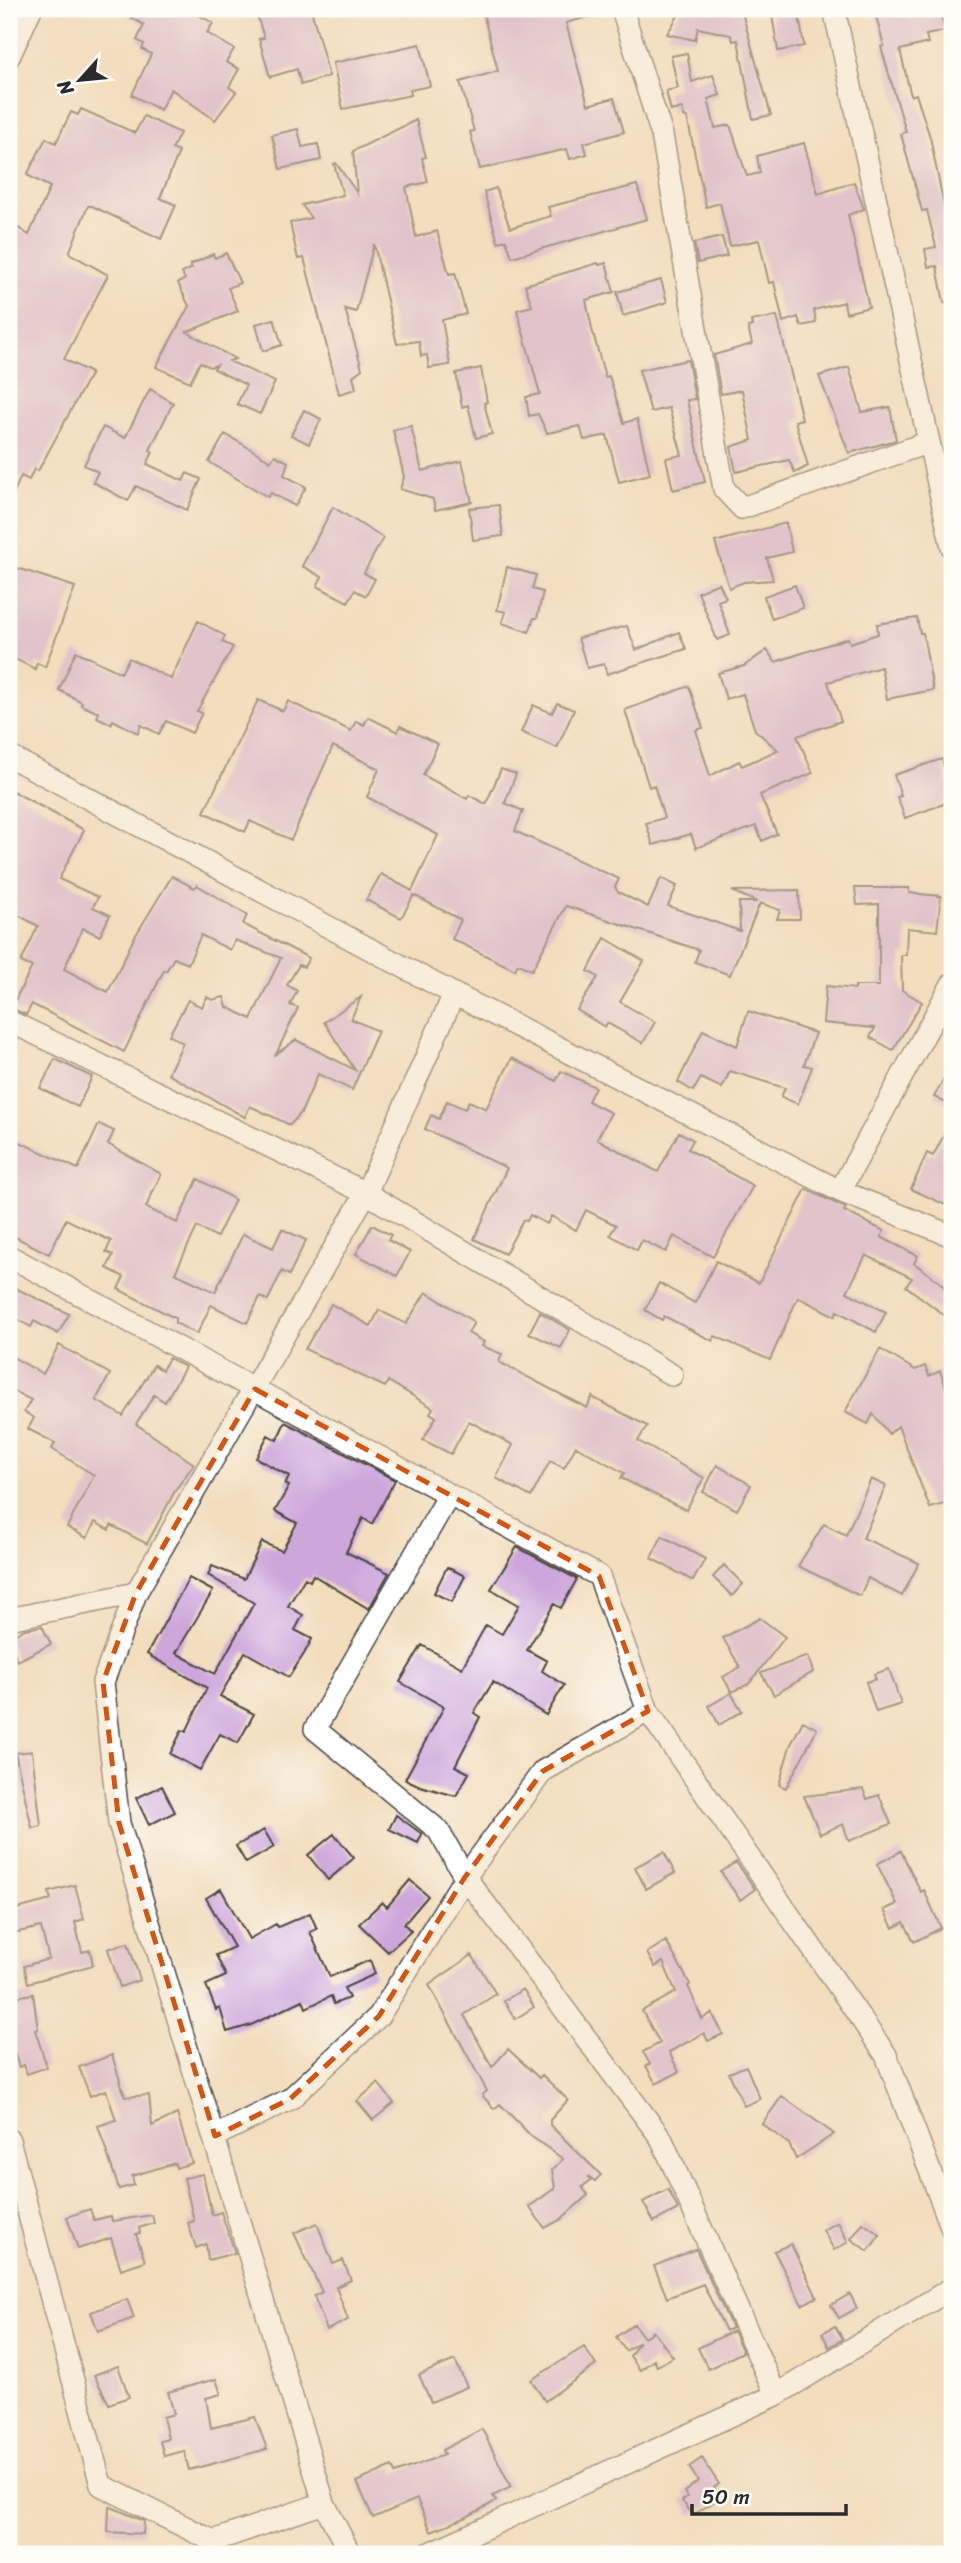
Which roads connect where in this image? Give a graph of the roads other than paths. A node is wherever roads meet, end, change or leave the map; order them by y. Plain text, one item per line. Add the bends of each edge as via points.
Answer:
1 (31, 9) edge
2 (622, 9) edge
3 (834, 9) edge
4 (9, 57) edge
5 (929, 442) junction
6 (952, 547) edge
7 (9, 756) edge
8 (952, 984) edge
9 (454, 994) junction
10 (9, 1021) edge
11 (840, 1191) junction
12 (366, 1193) junction
13 (952, 1236) edge
14 (9, 1256) edge
15 (672, 1375) dead end
16 (255, 1390) junction
17 (449, 1495) junction
18 (136, 1592) junction
19 (9, 1619) edge
20 (648, 1712) junction
21 (465, 1877) junction
22 (215, 2136) junction
23 (9, 2140) edge
24 (952, 2229) edge
25 (952, 2288) edge
26 (776, 2395) junction
27 (324, 2503) junction
28 (350, 2554) edge
29 (428, 2554) edge

1 - 4 street
2 - 5 street via 662,135 724,489 742,508
3 - 5 street
5 - 6 street
7 - 9 street
8 - 11 street
9 - 11 street
9 - 12 street
10 - 12 street
11 - 13 street
12 - 15 street
12 - 16 street
14 - 16 street
16 - 17 street
16 - 18 street
17 - 20 street via 598,1576
17 - 21 street via 316,1729 438,1830
18 - 19 street
18 - 22 street via 103,1682 119,1823
20 - 21 street via 543,1770
20 - 24 street via 886,2055
21 - 22 street via 379,2016 290,2099
21 - 26 street via 661,2138
22 - 27 street
23 - 27 street via 102,2484 213,2541
25 - 26 street
26 - 29 street
27 - 28 street

